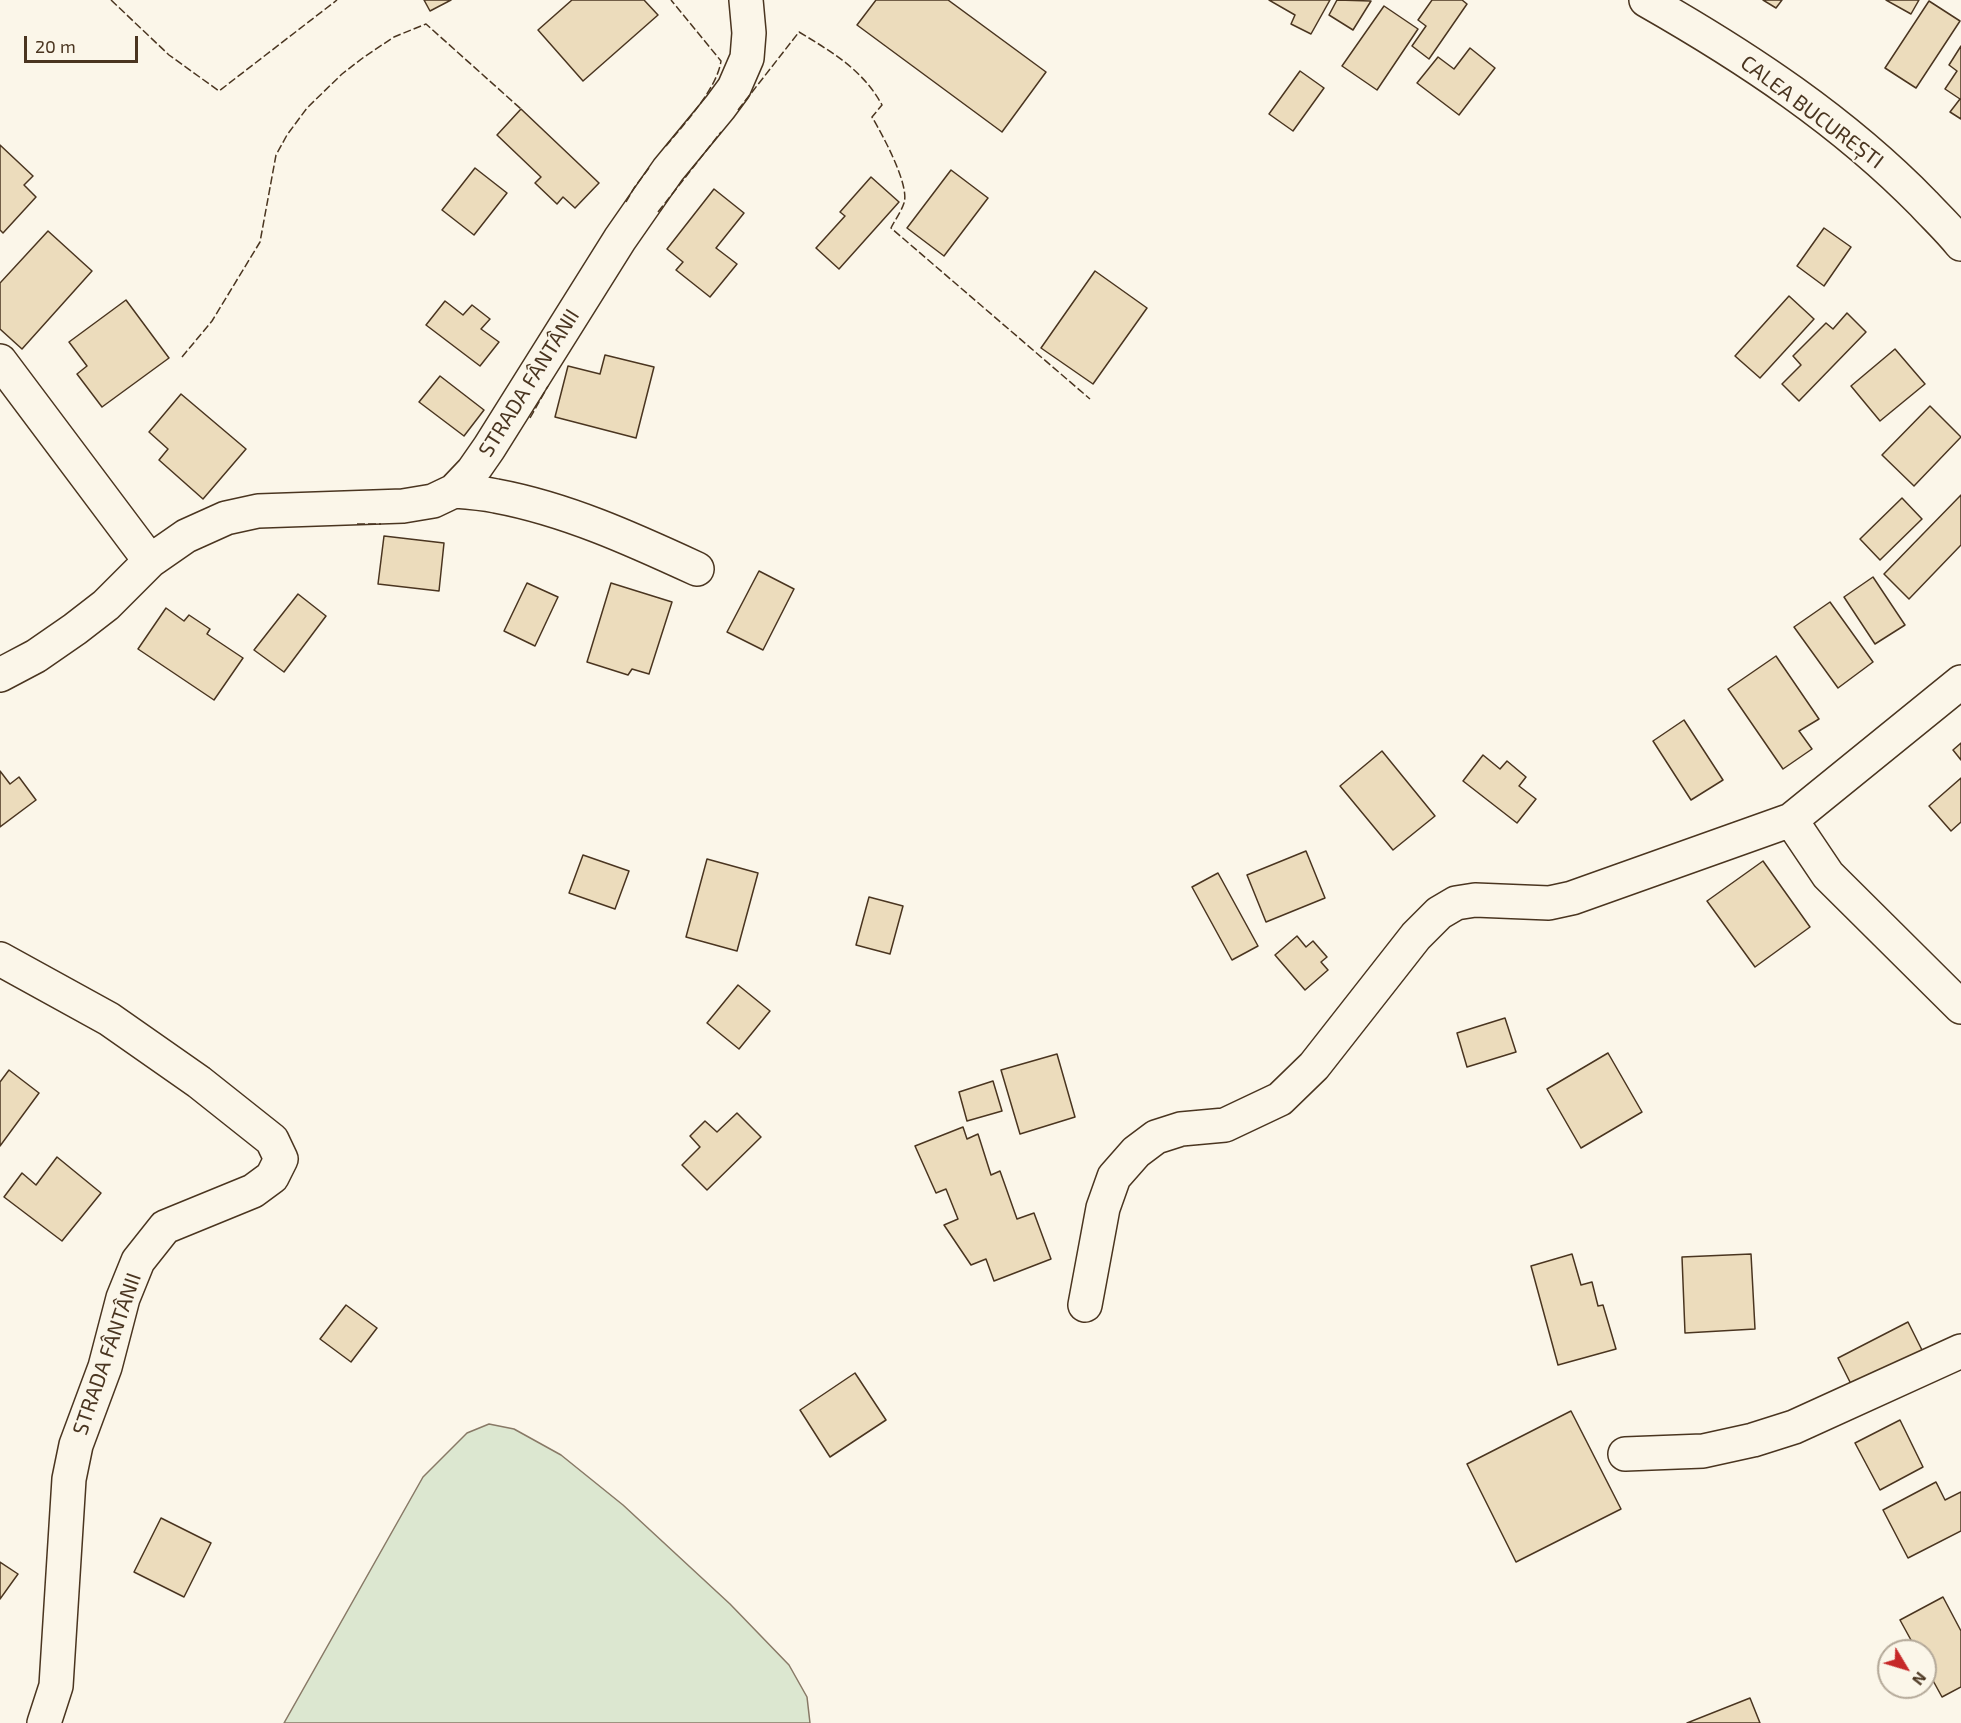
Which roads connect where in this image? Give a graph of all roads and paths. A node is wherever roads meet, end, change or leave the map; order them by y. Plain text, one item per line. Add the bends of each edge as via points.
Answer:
1 (746, 0) edge
2 (1646, 0) edge
3 (1961, 244) edge
4 (0, 361) edge
5 (454, 491) junction
6 (150, 561) junction
7 (696, 569) dead end
8 (0, 675) edge
9 (1961, 682) edge
10 (1791, 820) junction
11 (0, 959) edge
12 (1961, 1007) edge
13 (1085, 1305) dead end
14 (1961, 1351) edge
15 (1625, 1454) dead end
16 (44, 1723) edge

1 - 5 main road, STRADA FÂNTÂNII via 747,58 734,88 668,170 620,239 489,448
2 - 3 main road, CALEA BUCUREȘTI via 1747,61 1825,116 1896,176
4 - 6 main road
5 - 6 main road, STRADA FÂNTÂNII via 433,501 404,506 258,511 226,518 186,536
5 - 7 main road via 496,496 562,513 628,537
6 - 8 main road, STRADA FÂNTÂNII via 106,605 75,629
9 - 10 main road
10 - 12 main road via 1828,875
10 - 13 main road via 1572,898 1549,903 1475,900 1456,903 1439,913 1416,936 1314,1066 1280,1098 1226,1125 1181,1129 1155,1137 1136,1152 1114,1177 1103,1209
11 - 16 main road, STRADA FÂNTÂNII via 109,1019 199,1082 272,1140 281,1158 272,1177 253,1191 165,1227 134,1270 76,1445 69,1479 56,1686
14 - 15 main road via 1794,1427 1753,1440 1703,1451

